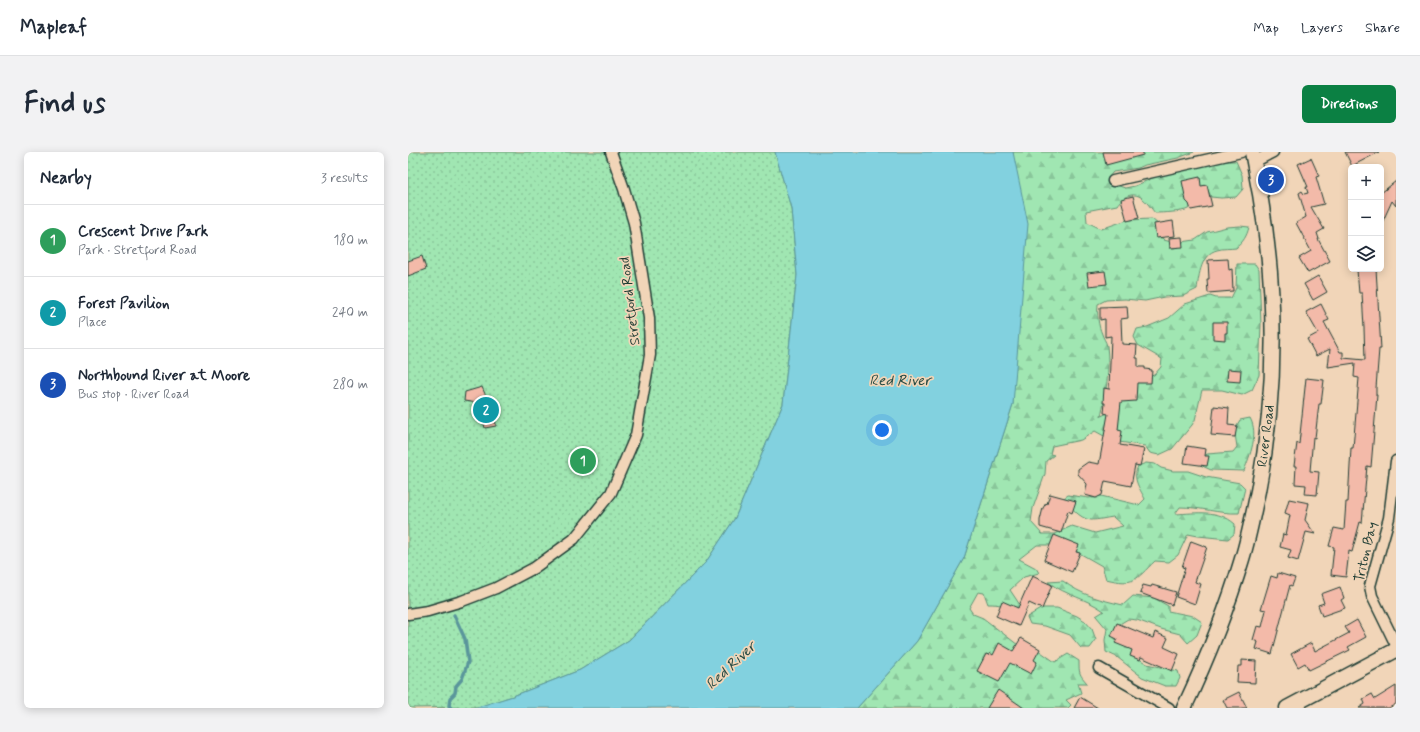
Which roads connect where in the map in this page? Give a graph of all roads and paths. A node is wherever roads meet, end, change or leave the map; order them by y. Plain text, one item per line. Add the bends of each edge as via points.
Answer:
1 (611, 152) edge
2 (1241, 152) edge
3 (1273, 152) edge
4 (1253, 157) edge
5 (1113, 181) dead end
6 (1396, 466) edge
7 (408, 614) edge
8 (1396, 645) edge
9 (1396, 650) edge
10 (1099, 668) dead end
11 (1169, 708) edge
12 (1184, 708) edge
13 (1287, 708) edge

1 - 7 street, Stretford Road via 634,223 649,318 650,355 636,435 611,493 574,539 534,568 496,588 462,601
2 - 5 street
3 - 4 street
4 - 12 street, River Road via 1264,219 1272,298 1270,405 1263,463 1245,550 1225,613
6 - 8 street, Triton Bay via 1389,518 1370,586 1372,596
9 - 13 street
10 - 11 street

